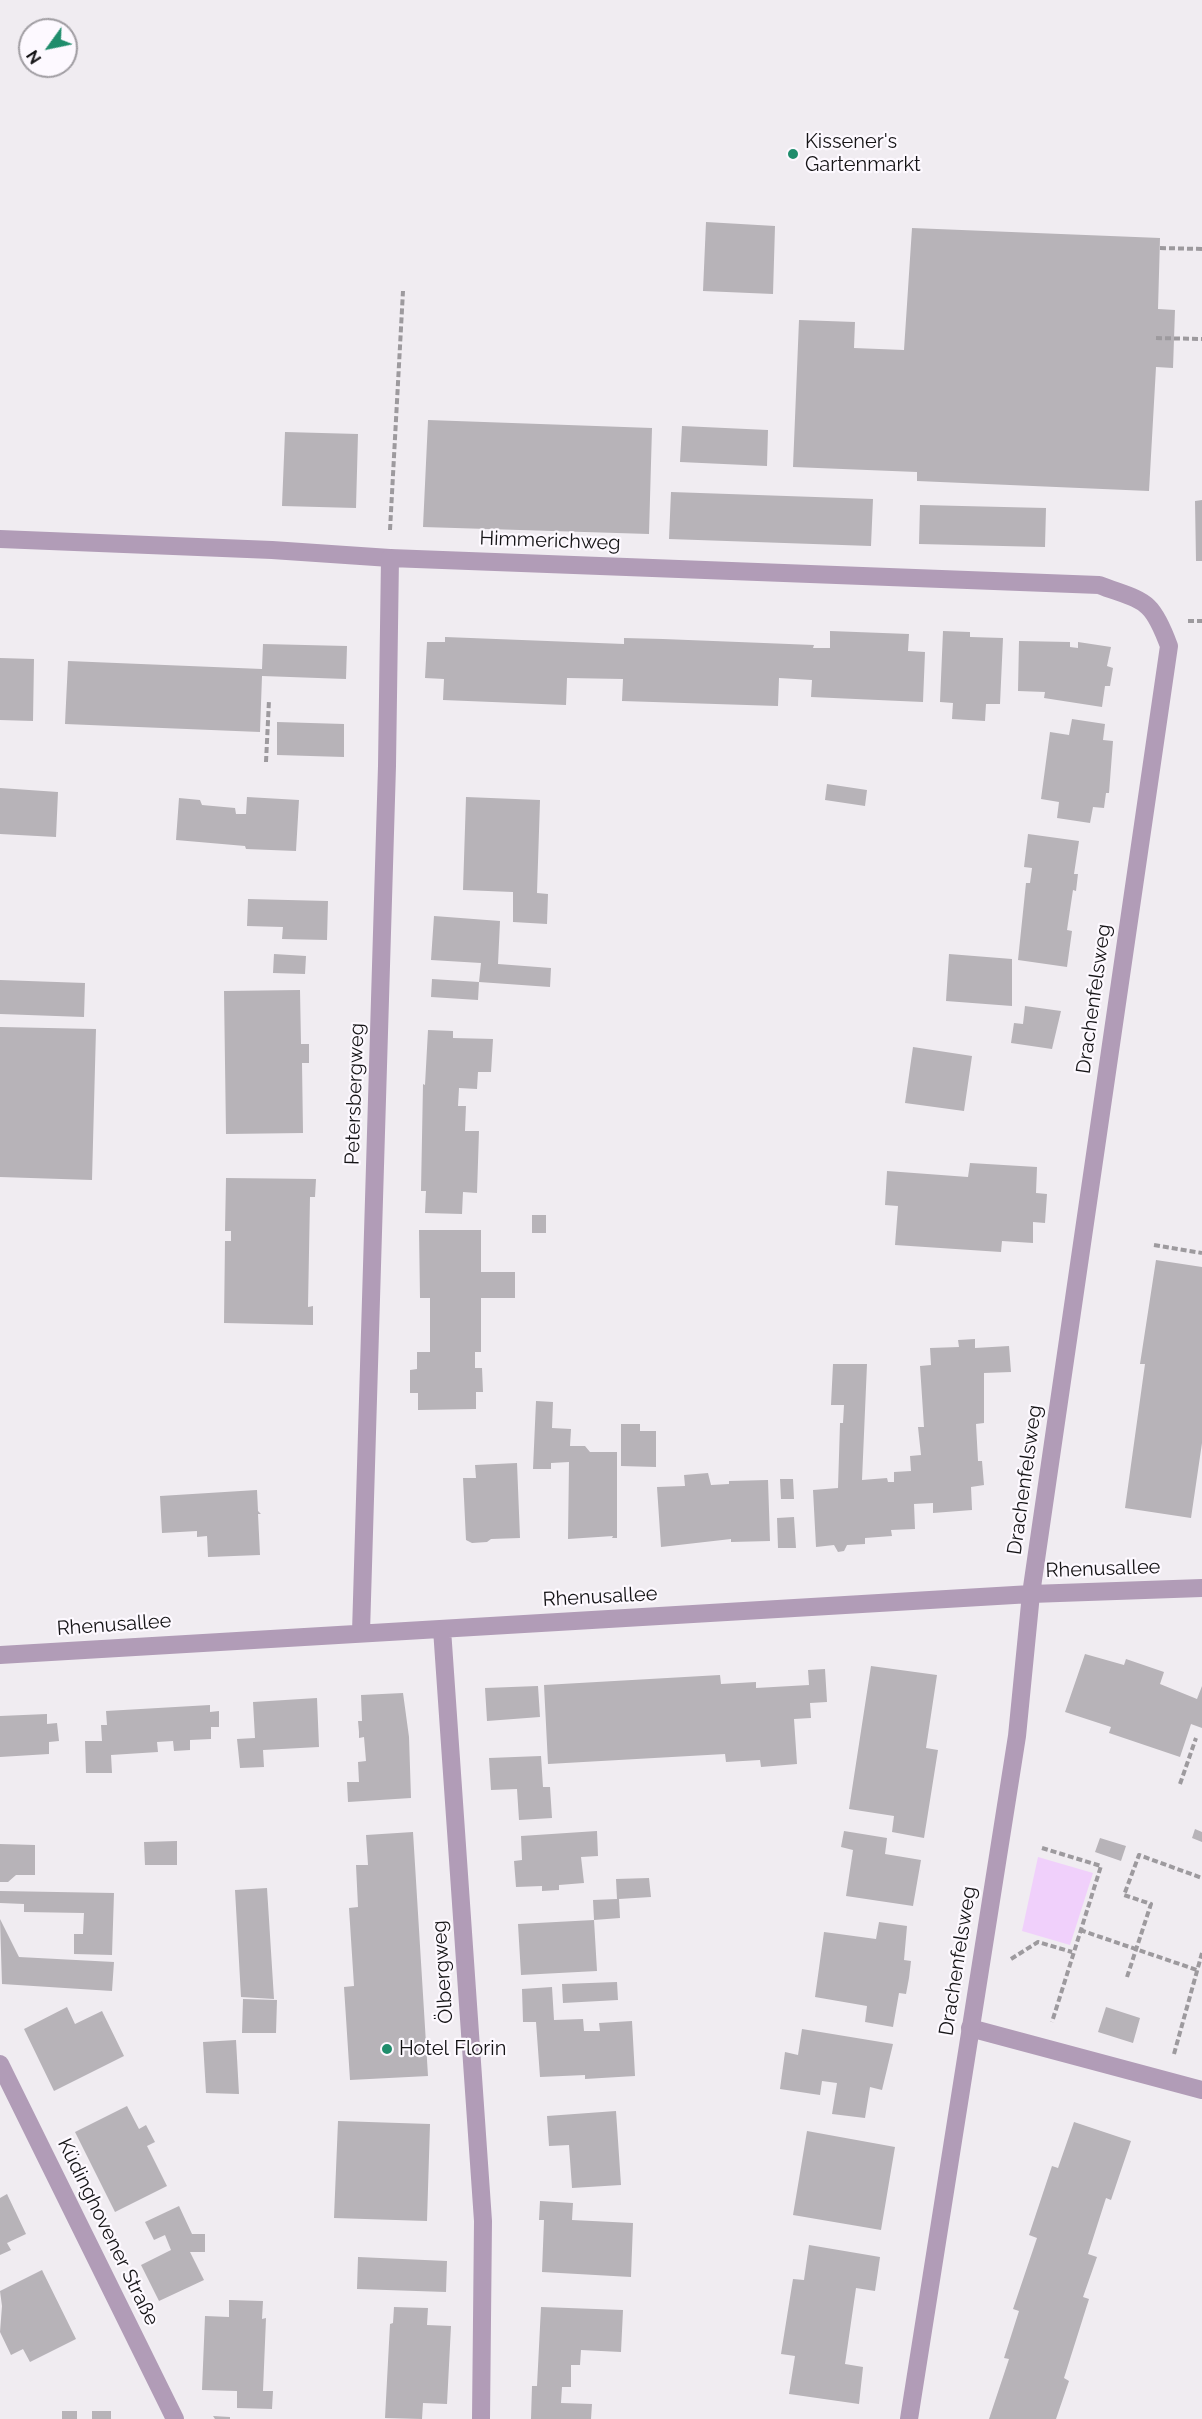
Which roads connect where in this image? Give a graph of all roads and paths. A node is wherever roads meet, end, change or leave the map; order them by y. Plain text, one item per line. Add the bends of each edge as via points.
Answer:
1 (1160, 248) dead end
2 (1202, 249) edge
3 (403, 291) dead end
4 (1156, 338) dead end
5 (1202, 339) edge
6 (0, 539) edge
7 (390, 558) junction
8 (1099, 585) joint
9 (269, 700) dead end
10 (266, 762) dead end
11 (1154, 1245) dead end
12 (1202, 1253) edge
13 (1202, 1588) edge
14 (1031, 1594) junction
15 (442, 1629) junction
16 (361, 1632) junction
17 (0, 1655) edge
18 (1196, 1738) dead end
19 (1180, 1785) dead end
20 (1042, 1848) dead end
21 (1202, 1878) edge
22 (1080, 1930) junction
23 (1135, 1948) junction
24 (1072, 1952) junction
25 (1202, 1953) edge
26 (1197, 1970) junction
27 (1127, 1977) dead end
28 (978, 1979) junction
29 (970, 2028) junction
30 (1044, 2048) junction
31 (0, 2064) edge
32 (1167, 2080) junction
33 (1202, 2090) edge
34 (175, 2419) edge
35 (481, 2419) edge
36 (909, 2419) edge

1 - 2 path
3 - 7 path
4 - 5 path
6 - 7 street, Himmerichweg
7 - 8 street, Himmerichweg
7 - 16 street, Petersbergweg
8 - 14 street, Drachenfelsweg via 1146,602 1159,620 1168,646
9 - 10 path
11 - 12 path
13 - 14 street, Rhenusallee
14 - 15 street, Rhenusallee
14 - 28 street, Drachenfelsweg via 1017,1736
15 - 16 street, Rhenusallee
15 - 35 street, Ölbergweg via 483,2221
16 - 17 street, Rhenusallee
18 - 19 path
20 - 22 path via 1101,1866
21 - 23 path via 1139,1855 1124,1895 1151,1904
22 - 23 path
22 - 24 path
23 - 26 path
23 - 27 path
24 - 28 path via 1038,1942
24 - 30 path
25 - 26 path
26 - 32 path
28 - 29 street, Drachenfelsweg
29 - 30 street
29 - 36 street, Drachenfelsweg
30 - 32 street
31 - 34 street, Küdinghovener Straße
32 - 33 street

